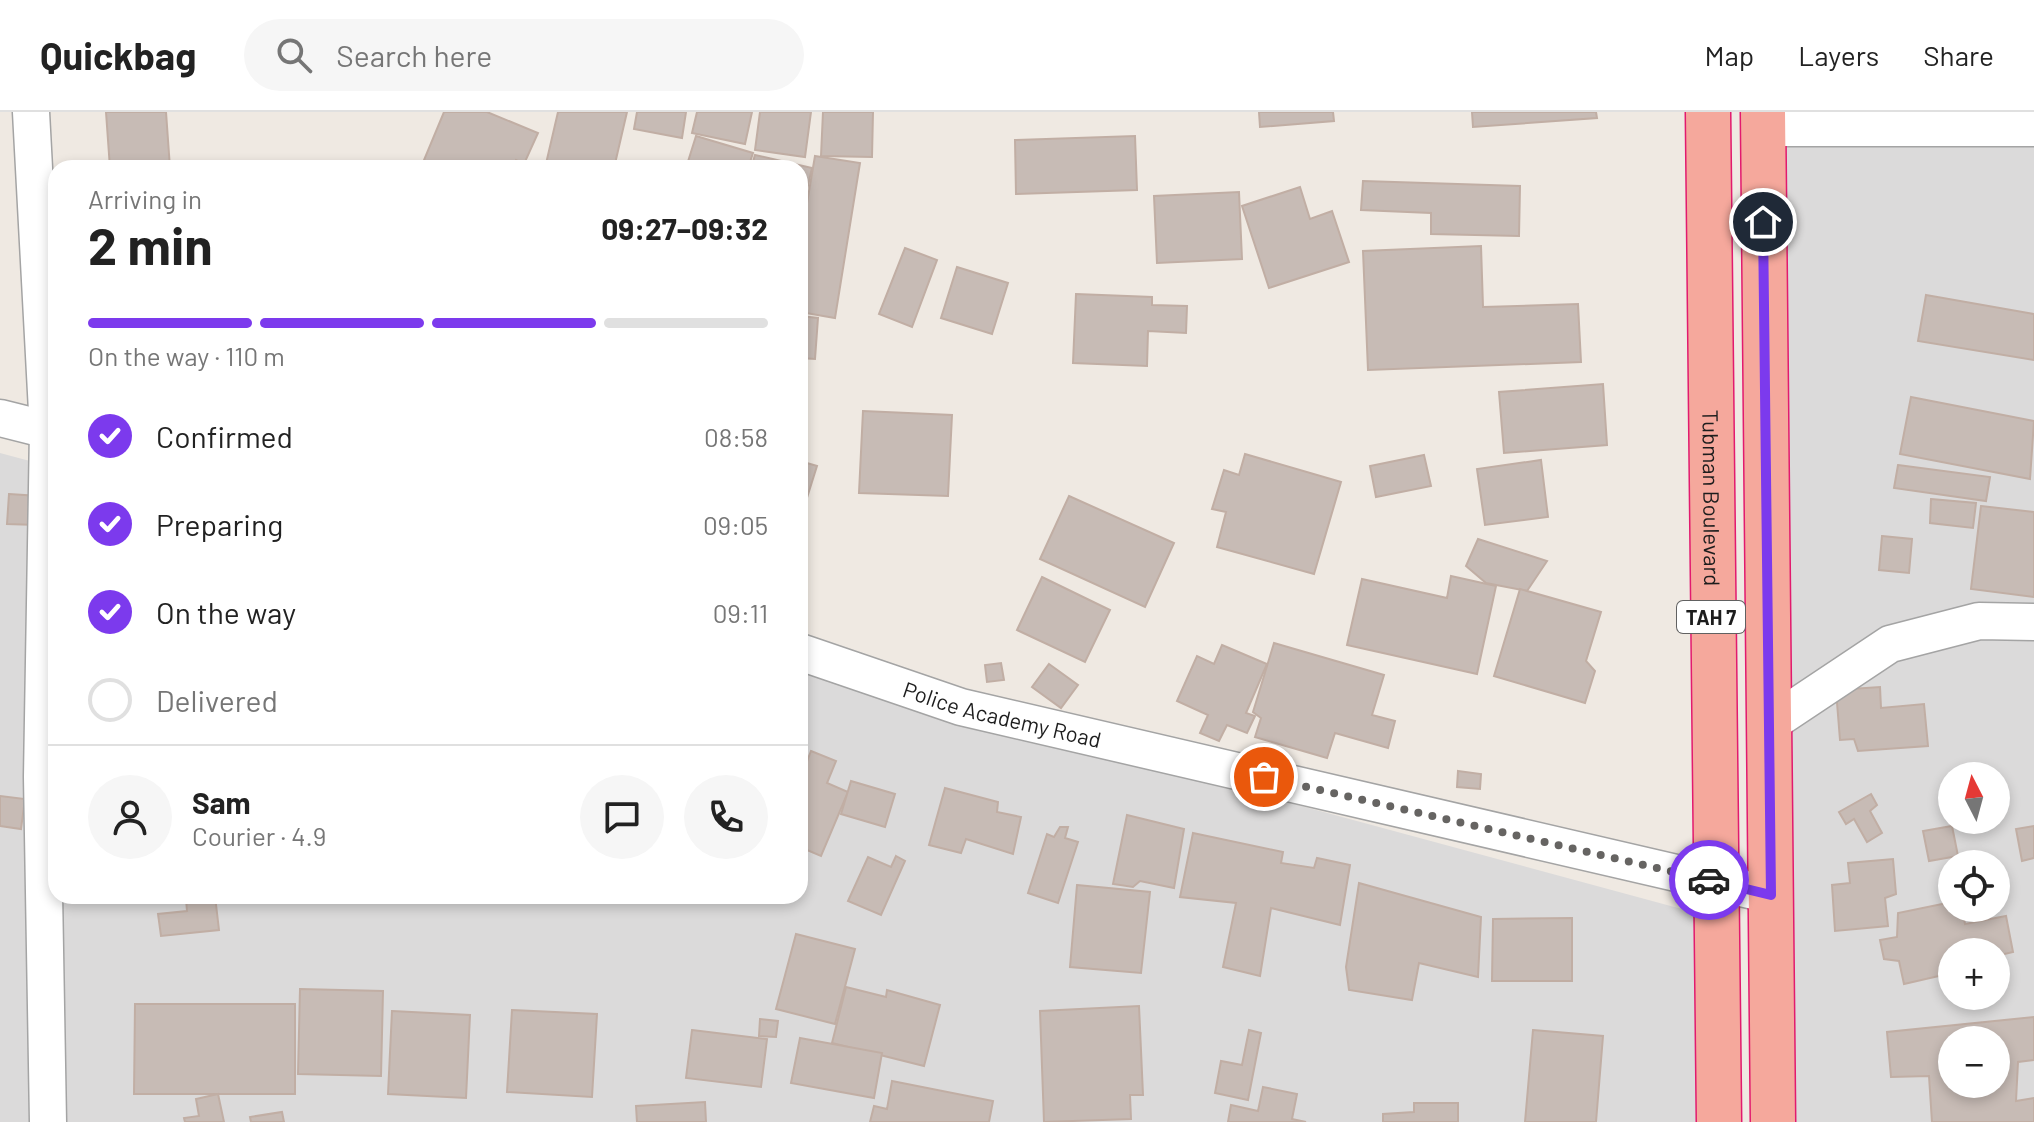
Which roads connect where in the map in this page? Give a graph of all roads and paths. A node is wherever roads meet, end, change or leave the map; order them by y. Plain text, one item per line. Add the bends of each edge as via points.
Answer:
1 (31, 112) edge
2 (1708, 112) edge
3 (1763, 120) edge
4 (2034, 128) edge
5 (48, 370) edge
6 (0, 418) edge
7 (48, 430) edge
8 (48, 569) edge
9 (2034, 622) edge
10 (808, 655) edge
11 (1767, 726) junction
12 (1717, 882) junction
13 (1771, 895) junction
14 (48, 1122) edge
15 (1719, 1122) edge
16 (1773, 1122) edge

1 - 5 street
2 - 12 highway, Tubman Boulevard / TAH 7
3 - 4 street
3 - 11 highway, TAH 7
6 - 7 street
8 - 14 street via 42,777
9 - 11 street via 1979,621 1890,644
10 - 12 street, Police Academy Road via 961,707
11 - 13 highway, TAH 7
12 - 13 street, Police Academy Road
12 - 15 highway, Tubman Boulevard / TAH 7
13 - 16 highway, TAH 7

